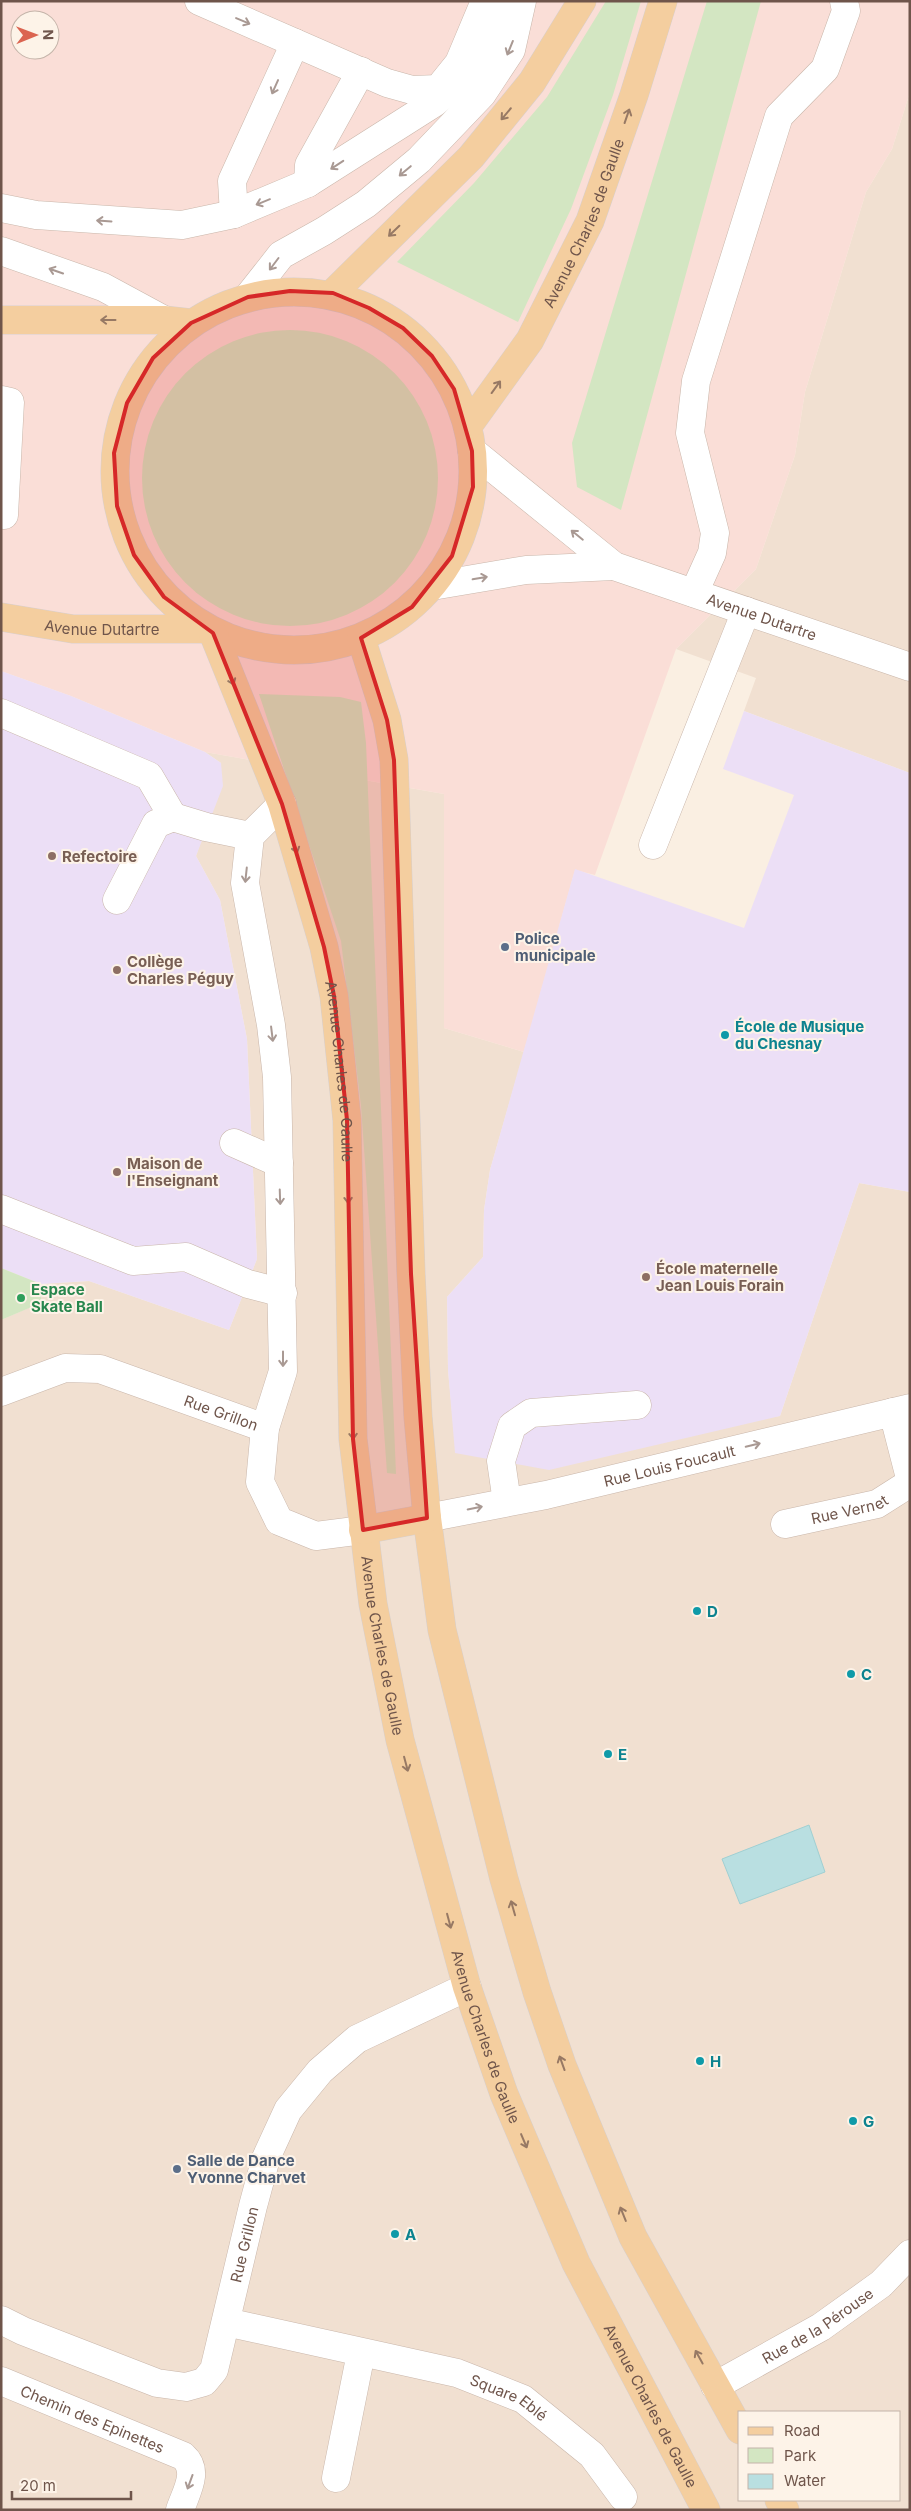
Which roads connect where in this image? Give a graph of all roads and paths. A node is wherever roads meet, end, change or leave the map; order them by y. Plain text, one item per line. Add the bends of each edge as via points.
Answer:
1 (199, 1) edge
2 (485, 1) edge
3 (510, 1) edge
4 (582, 1) edge
5 (662, 1) edge
6 (844, 1) edge
7 (522, 2) edge
8 (295, 43) junction
9 (361, 71) junction
10 (308, 183) junction
11 (1, 208) edge
12 (234, 214) junction
13 (1, 251) edge
14 (333, 294) junction
15 (248, 297) junction
16 (1, 320) edge
17 (164, 320) junction
18 (191, 322) junction
19 (1, 400) edge
20 (470, 439) junction
21 (1, 514) edge
22 (614, 566) junction
23 (432, 586) junction
24 (694, 593) junction
25 (746, 611) junction
26 (1, 617) edge
27 (209, 631) junction
28 (361, 638) junction
29 (910, 667) edge
30 (1, 713) edge
31 (282, 804) junction
32 (173, 817) junction
33 (250, 836) junction
34 (653, 845) dead end
35 (118, 900) dead end
36 (234, 1143) dead end
37 (279, 1163) junction
38 (1, 1209) edge
39 (283, 1293) junction
40 (1, 1392) edge
41 (638, 1405) dead end
42 (901, 1410) edge
43 (265, 1428) junction
44 (910, 1478) edge
45 (910, 1483) edge
46 (507, 1502) junction
47 (427, 1518) junction
48 (785, 1524) dead end
49 (363, 1530) junction
50 (467, 1987) junction
51 (910, 2254) edge
52 (1, 2320) edge
53 (226, 2322) junction
54 (361, 2353) junction
55 (1, 2381) edge
56 (715, 2386) junction
57 (738, 2426) edge
58 (336, 2478) dead end
59 (623, 2497) dead end
60 (180, 2510) edge
61 (706, 2510) edge

1 -> 8 street
2 - 9 street via 460,63 438,89 412,90
3 -> 10 street via 464,78 434,103
4 -> 14 main road via 532,82 471,157
20 -> 5 main road, Avenue Charles de Gaulle via 530,340 590,221 634,95
6 - 24 street via 846,11 826,68 779,116 696,381 690,433 715,533 712,553
7 -> 15 street via 511,50 482,94 419,160 366,204 281,255
8 - 9 street
8 -> 12 street via 232,181
9 - 10 street via 309,165
10 -> 12 street
12 -> 11 street via 182,225 36,215
17 -> 13 street via 103,287
14 - 15 main road via 290,291
14 - 20 main road via 369,308 403,328 432,356 454,389
15 - 18 main road
17 -> 16 main road
17 - 18 main road
18 - 27 main road via 153,358 127,403 114,453 116,506 134,555 164,597
19 - 21 street via 10,402 4,515
22 -> 20 street, Avenue Dutartre
20 - 23 main road via 473,487 466,523 452,556
23 -> 22 street, Avenue Dutartre via 526,570
22 - 24 street, Avenue Dutartre
23 - 28 main road via 412,607
24 - 25 street, Avenue Dutartre
25 - 29 street, Avenue Dutartre
25 - 34 street
26 - 27 main road, Avenue Dutartre via 73,629
27 - 28 main road via 262,649 313,650
27 -> 31 main road, Avenue Charles de Gaulle
28 - 47 main road via 387,720 394,760 411,1274
30 - 32 street via 149,776
31 - 33 street
31 -> 49 main road, Avenue Charles de Gaulle via 324,947 334,996 346,1120 353,1439
32 - 33 street
32 - 35 street via 156,824
33 -> 37 street via 245,883 271,1025 277,1077
36 - 37 street
37 -> 39 street
38 - 39 street via 133,1261 186,1257 248,1284
39 -> 43 street via 283,1370
40 - 43 street, Rue Grillon via 65,1368 100,1369
41 - 46 street via 531,1413 512,1426 501,1461
42 - 44 street
46 -> 42 street, Rue Louis Foucault
43 - 49 street, Rue Grillon via 260,1482 279,1522 316,1536
45 - 48 street, Rue Vernet via 877,1504
47 -> 46 street, Rue Louis Foucault
47 - 49 main road
56 -> 47 main road via 633,2237 562,2066 537,1992 504,1879 442,1630
49 -> 50 main road, Avenue Charles de Gaulle via 400,1740
50 - 53 street, Rue Grillon via 357,2039 320,2071 288,2110 266,2158
50 -> 61 main road, Avenue Charles de Gaulle via 504,2094 576,2263
51 - 56 street, Rue de la Pérouse via 881,2284 821,2326
52 - 53 street, Rue Grillon via 156,2383 186,2387 204,2382 214,2370
53 - 54 street, Square Eblé
54 - 58 street
54 - 59 street, Square Eblé via 457,2373 523,2399 592,2455
55 -> 60 street, Chemin des Epinettes via 183,2456 190,2462 192,2474
56 - 57 main road

